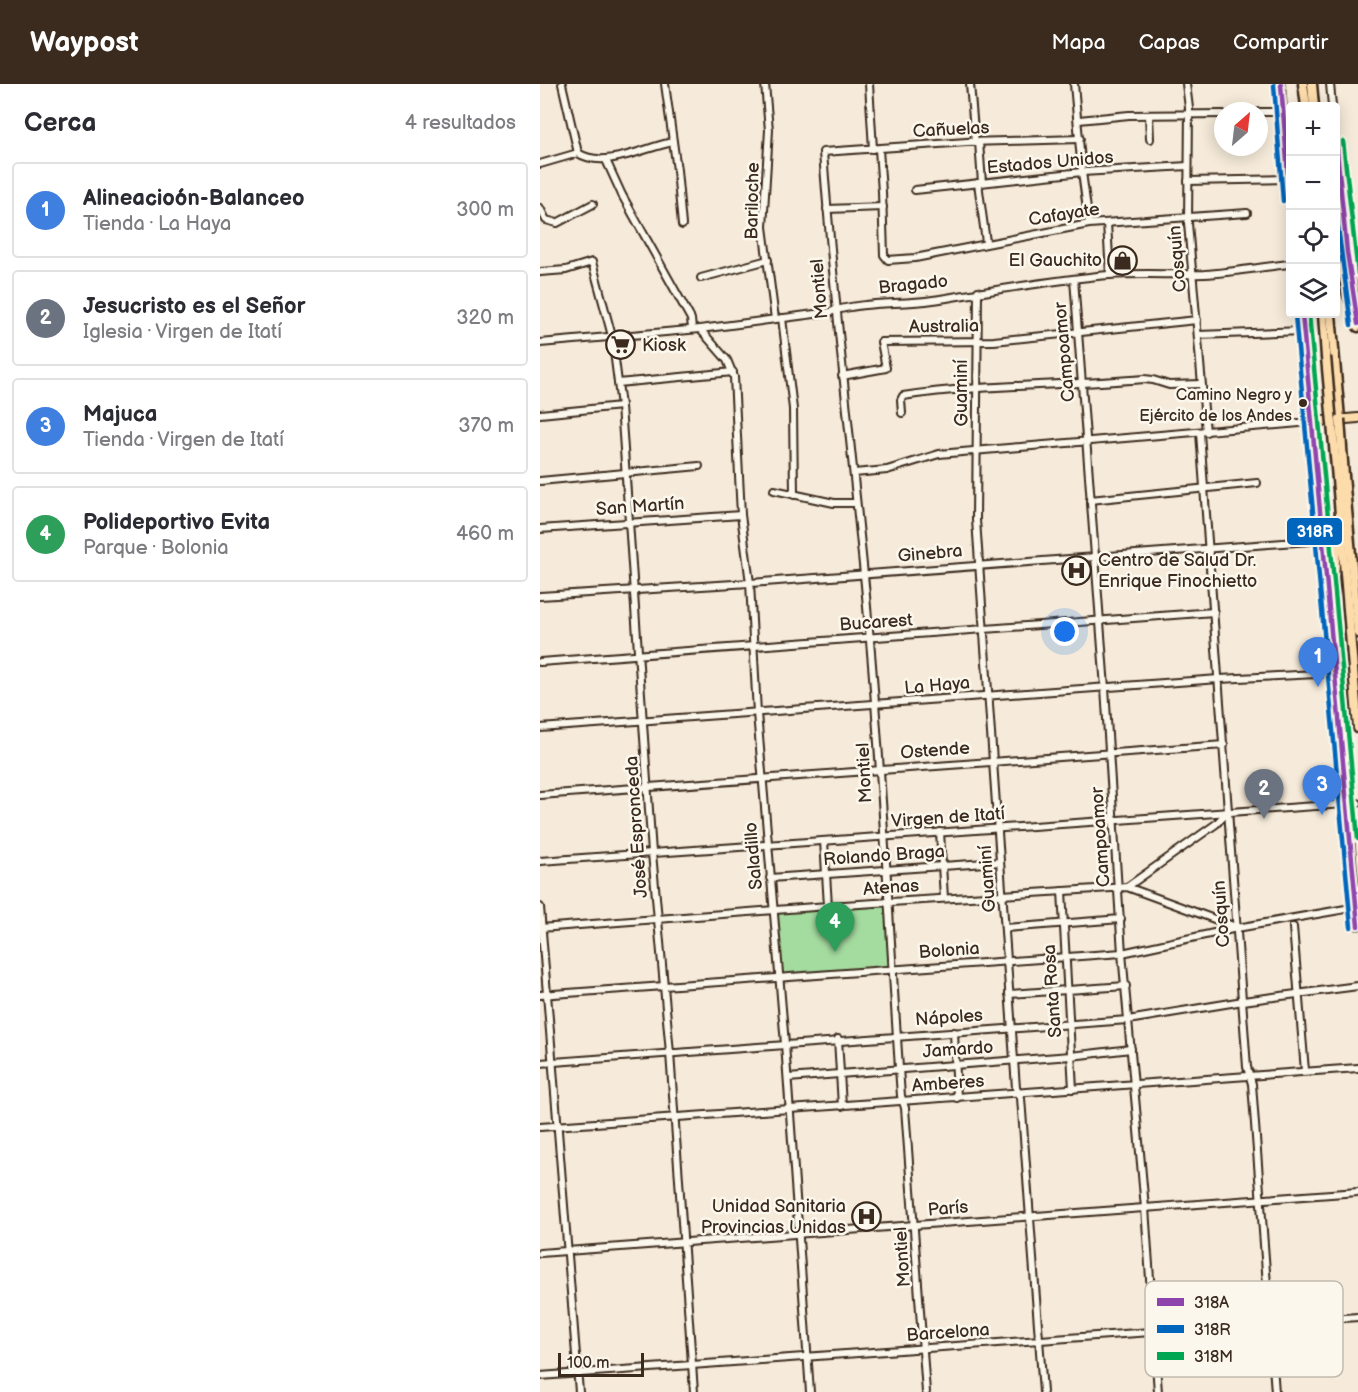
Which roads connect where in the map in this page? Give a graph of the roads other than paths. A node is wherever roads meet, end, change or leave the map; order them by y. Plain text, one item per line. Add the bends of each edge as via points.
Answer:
1 (562, 84) edge
2 (765, 84) edge
3 (869, 84) edge
4 (970, 84) edge
5 (1074, 84) edge
6 (1186, 84) edge
7 (1281, 84) edge
8 (1312, 84) edge
9 (1330, 84) edge
10 (665, 86) edge
11 (1304, 87) edge
12 (1305, 102) edge
13 (1314, 102) edge
14 (1332, 102) edge
15 (1268, 112) edge
16 (1283, 112) junction
17 (1188, 114) junction
18 (1214, 114) edge
19 (1149, 115) junction
20 (1079, 120) junction
21 (1080, 139) junction
22 (1150, 139) dead end
23 (673, 142) junction
24 (977, 142) junction
25 (876, 149) junction
26 (823, 152) joint
27 (578, 153) junction
28 (1286, 156) edge
29 (1337, 156) edge
30 (606, 160) junction
31 (540, 164) edge
32 (1188, 166) junction
33 (1082, 172) junction
34 (1286, 179) edge
35 (1188, 181) junction
36 (980, 183) junction
37 (915, 190) dead end
38 (592, 204) dead end
39 (883, 207) junction
40 (540, 208) edge
41 (827, 208) junction
42 (1246, 213) dead end
43 (1188, 216) junction
44 (1107, 223) junction
45 (1089, 224) junction
46 (682, 225) dead end
47 (986, 242) junction
48 (768, 260) junction
49 (1286, 264) edge
50 (1340, 264) edge
51 (540, 273) edge
52 (1193, 273) junction
53 (1110, 275) junction
54 (702, 278) dead end
55 (1074, 279) junction
56 (978, 291) junction
57 (1356, 298) edge
58 (836, 310) junction
59 (778, 318) junction
60 (1303, 318) edge
61 (1324, 318) edge
62 (1331, 318) edge
63 (1197, 320) junction
64 (1358, 325) edge
65 (692, 329) junction
66 (700, 329) junction
67 (1303, 331) junction
68 (1078, 333) junction
69 (1198, 335) junction
70 (612, 336) junction
71 (976, 340) junction
72 (540, 343) edge
73 (1330, 356) junction
74 (733, 372) junction
75 (842, 376) junction
76 (618, 383) junction
77 (1201, 384) junction
78 (1083, 385) junction
79 (976, 389) junction
80 (621, 406) junction
81 (902, 413) dead end
82 (540, 414) edge
83 (1358, 418) edge
84 (1311, 422) junction
85 (1203, 432) junction
86 (1086, 442) junction
87 (977, 452) junction
88 (699, 466) dead end
89 (854, 473) junction
90 (626, 474) junction
91 (540, 481) edge
92 (1340, 481) junction
93 (1257, 483) dead end
94 (1204, 489) junction
95 (774, 490) dead end
96 (794, 495) junction
97 (1090, 500) junction
98 (856, 503) junction
99 (741, 515) junction
100 (631, 521) junction
101 (1349, 525) junction
102 (540, 529) edge
103 (1323, 540) junction
104 (1209, 548) junction
105 (1095, 556) junction
106 (979, 564) junction
107 (864, 573) junction
108 (1358, 576) edge
109 (750, 583) junction
110 (635, 590) junction
111 (540, 596) edge
112 (1214, 612) junction
113 (1100, 621) junction
114 (1331, 626) junction
115 (984, 630) junction
116 (1358, 633) edge
117 (869, 638) junction
118 (754, 646) junction
119 (639, 654) junction
120 (540, 662) edge
121 (1336, 673) junction
122 (1219, 679) junction
123 (1105, 688) junction
124 (989, 696) junction
125 (875, 705) junction
126 (757, 712) junction
127 (644, 721) junction
128 (540, 728) edge
129 (1358, 728) edge
130 (1224, 745) junction
131 (1109, 753) junction
132 (993, 761) junction
133 (879, 770) junction
134 (763, 778) junction
135 (648, 786) junction
136 (540, 795) edge
137 (1358, 803) edge
138 (1348, 804) junction
139 (1228, 812) junction
140 (1114, 820) junction
141 (998, 829) junction
142 (940, 832) junction
143 (883, 837) junction
144 (824, 841) junction
145 (767, 845) junction
146 (652, 853) junction
147 (540, 861) edge
148 (1000, 862) junction
149 (942, 866) junction
150 (885, 869) junction
151 (826, 874) junction
152 (770, 878) junction
153 (1123, 887) junction
154 (1062, 891) junction
155 (1003, 895) junction
156 (944, 898) junction
157 (888, 903) junction
158 (828, 906) junction
159 (540, 907) edge
160 (1357, 907) edge
161 (773, 910) junction
162 (658, 919) junction
163 (1121, 919) junction
164 (1063, 924) junction
165 (1358, 924) edge
166 (1293, 927) dead end
167 (541, 928) edge
168 (1005, 928) junction
169 (1237, 928) junction
170 (1122, 953) junction
171 (1065, 957) junction
172 (1007, 961) junction
173 (893, 969) junction
174 (780, 977) junction
175 (1126, 986) junction
176 (1358, 986) edge
177 (664, 987) junction
178 (1067, 991) junction
179 (1009, 994) junction
180 (1300, 994) junction
181 (544, 995) edge
182 (1243, 1001) junction
183 (1128, 1020) junction
184 (1069, 1024) junction
185 (1012, 1028) junction
186 (954, 1032) junction
187 (897, 1035) junction
188 (838, 1040) junction
189 (785, 1044) junction
190 (1131, 1049) junction
191 (670, 1053) junction
192 (1071, 1056) junction
193 (1015, 1060) junction
194 (553, 1062) junction
195 (540, 1063) edge
196 (956, 1065) junction
197 (899, 1068) junction
198 (1358, 1068) edge
199 (1305, 1071) junction
200 (840, 1074) junction
201 (1250, 1076) junction
202 (788, 1078) junction
203 (1135, 1085) junction
204 (1073, 1089) junction
205 (1018, 1093) junction
206 (957, 1098) junction
207 (903, 1102) junction
208 (842, 1106) junction
209 (790, 1110) junction
210 (675, 1118) junction
211 (558, 1126) junction
212 (540, 1127) edge
213 (1358, 1192) edge
214 (1260, 1199) junction
215 (1145, 1208) junction
216 (1030, 1216) junction
217 (914, 1226) junction
218 (800, 1233) junction
219 (684, 1242) junction
220 (568, 1251) junction
221 (540, 1253) edge
222 (1150, 1281) edge
223 (1266, 1281) edge
224 (1358, 1317) edge
225 (1343, 1318) edge
226 (1145, 1332) edge
227 (1040, 1340) junction
228 (923, 1348) junction
229 (808, 1357) junction
230 (692, 1365) junction
231 (578, 1374) junction
232 (540, 1376) edge
233 (1157, 1377) edge
234 (1274, 1377) edge
235 (579, 1392) edge
236 (694, 1392) edge
237 (810, 1392) edge
238 (926, 1392) edge
239 (1043, 1392) edge
240 (1158, 1392) edge
241 (1275, 1392) edge

1 - 27 street
2 - 48 street, Bariloche via 769,140 763,227
3 - 25 street
4 - 24 street
5 - 20 street
6 - 17 street, Cosquín
7 - 16 street
8 - 13 highway
9 - 14 street
10 - 23 street
11 - 12 highway
15 - 16 street
16 - 28 street
17 - 18 street
17 - 19 street
17 - 32 street, Cosquín
19 - 20 street
19 - 22 street
20 - 21 street
21 - 24 street, Cañuelas
21 - 33 street
23 - 30 street
23 - 46 street
24 - 25 street, Cañuelas
24 - 36 street
25 - 26 street, Cañuelas
25 - 39 street
26 - 41 street, Montiel
27 - 30 street
27 - 31 street
29 - 57 street
30 - 65 street via 691,319
32 - 33 street, Estados Unidos
32 - 35 street, Cosquín
33 - 36 street, Estados Unidos
33 - 45 street
34 - 35 street
35 - 43 street, Cosquín
36 - 37 street, Estados Unidos
36 - 47 street
38 - 40 street via 557,223 546,220
39 - 41 street
39 - 47 street, Cafayate via 884,255 888,260
41 - 58 street, Montiel
42 - 43 street, Cafayate
43 - 44 street, Cafayate
43 - 52 street, Cosquín
44 - 45 street, Cafayate
44 - 53 street
45 - 47 street, Cafayate
48 - 54 street
48 - 59 street, Bariloche
49 - 52 street, Bragado
50 - 64 highway
51 - 70 street, José Espronceda via 592,262
52 - 53 street, Bragado
52 - 63 street, Cosquín
53 - 55 street, Bragado
55 - 56 street, Bragado
55 - 68 street, Campoamor
56 - 58 street, Bragado
56 - 71 street, Guaminí
57 - 64 street
58 - 59 street, Bragado
58 - 75 street, Montiel
59 - 66 street, Bragado
59 - 96 street, Bariloche via 793,409
60 - 67 highway
61 - 73 highway
62 - 73 highway
63 - 68 street, Australia
63 - 69 street, Cosquín
65 - 66 street, Bragado
65 - 70 street, Bragado
66 - 74 street via 728,360
67 - 69 street
67 - 84 street
68 - 71 street, Australia
68 - 78 street, Campoamor
69 - 77 street, Cosquín
70 - 72 street, Bragado
70 - 76 street, José Espronceda
71 - 75 street, Australia via 881,342 886,368
71 - 79 street, Guaminí
73 - 92 highway, bridge
74 - 76 street
74 - 99 street, Saladillo
75 - 89 street, Montiel
76 - 80 street, José Espronceda
77 - 78 street via 1169,385 1144,379
77 - 85 street, Cosquín
78 - 79 street
78 - 86 street, Campoamor
79 - 81 street via 903,396
79 - 87 street, Guaminí
80 - 82 street
80 - 90 street, José Espronceda
83 - 84 main road
84 - 85 street
84 - 103 street
85 - 86 street
85 - 94 street, Cosquín
86 - 87 street
86 - 97 street, Campoamor
87 - 89 street via 931,456 887,470
87 - 106 street, Guaminí
88 - 90 street
89 - 98 street, Montiel
90 - 91 street
90 - 100 street, José Espronceda
92 - 101 highway
92 - 114 highway
92 - 129 highway
93 - 94 street
94 - 97 street
94 - 104 street, Cosquín
95 - 96 street
96 - 98 street
97 - 105 street, Campoamor
98 - 107 street, Montiel
99 - 100 street, San Martín
99 - 109 street, Saladillo
100 - 102 street, San Martín
100 - 110 street, José Espronceda
101 - 108 highway
101 - 116 highway
103 - 104 street, Ginebra
103 - 114 street
104 - 105 street, Ginebra
104 - 112 street, Cosquín
105 - 106 street, Ginebra
105 - 113 street, Campoamor
106 - 107 street, Ginebra
106 - 115 street, Guaminí
107 - 109 street, Ginebra
107 - 117 street, Montiel
109 - 110 street, Ginebra
109 - 118 street, Saladillo
110 - 111 street, Ginebra
110 - 119 street, José Espronceda
112 - 113 street, Bucarest
112 - 122 street, Cosquín
113 - 115 street, Bucarest
113 - 123 street, Campoamor
114 - 121 street
115 - 117 street, Bucarest
115 - 124 street, Guaminí
117 - 118 street, Bucarest
117 - 125 street, Montiel
118 - 119 street, Bucarest
118 - 126 street, Saladillo
119 - 120 street, Bucarest
119 - 127 street, José Espronceda
121 - 122 street, La Haya
121 - 138 street
122 - 123 street, La Haya
122 - 130 street, Cosquín
123 - 124 street, La Haya
123 - 131 street, Campoamor
124 - 125 street, La Haya
124 - 132 street, Guaminí
125 - 126 street, La Haya
125 - 133 street, Montiel
126 - 127 street, La Haya
126 - 134 street, Saladillo
127 - 128 street, La Haya
127 - 135 street, José Espronceda
130 - 131 street, Ostende
130 - 139 street, Cosquín
131 - 132 street, Ostende
131 - 140 street, Campoamor
132 - 133 street, Ostende
132 - 141 street, Guaminí
133 - 134 street, Ostende
133 - 143 street, Montiel
134 - 135 street, Ostende
134 - 145 street, Saladillo
135 - 136 street, Ostende
135 - 146 street, José Espronceda
137 - 138 street, Virgen de Itatí
138 - 139 street, Virgen de Itatí
138 - 160 street
139 - 140 street, Virgen de Itatí
139 - 153 street
139 - 169 street, Cosquín
140 - 141 street, Virgen de Itatí
140 - 153 street, Campoamor
141 - 142 street, Virgen de Itatí
141 - 148 street, Guaminí
142 - 143 street, Virgen de Itatí
142 - 149 street
143 - 144 street, Virgen de Itatí
143 - 150 street, Montiel
144 - 145 street, Virgen de Itatí
144 - 151 street
145 - 146 street, Virgen de Itatí
145 - 152 street, Saladillo
146 - 147 street, Virgen de Itatí
146 - 162 street, José Espronceda
148 - 149 street, Rolando Braga
148 - 155 street, Guaminí
149 - 150 street, Rolando Braga
149 - 156 street
150 - 151 street, Rolando Braga
150 - 157 street, Montiel
151 - 152 street, Rolando Braga
151 - 158 street
152 - 161 street, Saladillo
153 - 154 street, Atenas
153 - 163 street, Campoamor
153 - 169 street, Atenas
154 - 155 street, Atenas
154 - 164 street, Santa Rosa
155 - 156 street, Atenas
155 - 168 street, Guaminí
156 - 157 street, Atenas
157 - 158 street, Atenas
157 - 173 street, Montiel
158 - 161 street, Atenas
159 - 167 street
160 - 165 street
160 - 169 street, Bolonia
161 - 162 street, Atenas
161 - 174 street, Saladillo
162 - 167 street, Atenas
162 - 177 street, José Espronceda
163 - 164 street
163 - 170 street, Campoamor
164 - 168 street
164 - 171 street, Santa Rosa
166 - 180 street
167 - 181 street
168 - 172 street, Guaminí
169 - 170 street, Bolonia
169 - 182 street, Cosquín
170 - 171 street, Bolonia
170 - 175 street, Campoamor
171 - 172 street, Bolonia
171 - 178 street, Santa Rosa
172 - 173 street, Bolonia
172 - 179 street, Guaminí
173 - 174 street, Bolonia
173 - 187 street, Montiel
174 - 177 street, Bolonia
174 - 189 street, Saladillo
175 - 178 street
175 - 183 street, Campoamor
176 - 180 street, Nápoles
177 - 181 street, Bolonia
177 - 191 street, José Espronceda
178 - 179 street
178 - 184 street, Santa Rosa
179 - 185 street, Guaminí
180 - 182 street, Nápoles
180 - 199 street
181 - 194 street
182 - 183 street, Nápoles
182 - 201 street, Cosquín
183 - 184 street, Nápoles
183 - 190 street, Campoamor
184 - 185 street, Nápoles
184 - 192 street, Santa Rosa
185 - 186 street, Nápoles
185 - 193 street, Guaminí
186 - 187 street, Nápoles
186 - 196 street
187 - 188 street, Nápoles
187 - 197 street, Montiel
188 - 189 street, Nápoles
188 - 200 street
189 - 191 street, Nápoles
189 - 202 street, Saladillo
190 - 192 street, Jamardo
190 - 203 street, Campoamor
191 - 194 street, Nápoles
191 - 210 street, José Espronceda
192 - 193 street, Jamardo
192 - 204 street, Santa Rosa
193 - 196 street, Jamardo
193 - 205 street, Guaminí
194 - 195 street, Nápoles
194 - 211 street
196 - 197 street, Jamardo
196 - 206 street
197 - 200 street, Jamardo
197 - 207 street, Montiel
198 - 199 street, Amberes
199 - 201 street, Amberes
200 - 202 street, Jamardo
200 - 208 street
201 - 203 street, Amberes
201 - 214 street, Cosquín
202 - 209 street, Saladillo
203 - 204 street, Amberes
203 - 215 street, Campoamor
204 - 205 street, Amberes
205 - 206 street, Amberes
205 - 216 street, Guaminí
206 - 207 street, Amberes
207 - 208 street, Amberes
207 - 217 street, Montiel
208 - 209 street, Amberes
209 - 210 street, Amberes
209 - 218 street, Saladillo
210 - 211 street, Amberes
210 - 219 street, José Espronceda
211 - 212 street, Amberes
211 - 220 street
213 - 214 street, París
214 - 215 street, París
214 - 223 street, Cosquín
215 - 216 street, París
215 - 222 street, Campoamor
216 - 217 street, París
216 - 227 street, Guaminí
217 - 218 street, París
217 - 228 street, Montiel
218 - 219 street, París
218 - 229 street, Saladillo
219 - 220 street, París
219 - 230 street, José Espronceda
220 - 221 street, París
220 - 231 street
224 - 225 street, Barcelona
226 - 227 street, Barcelona
227 - 228 street, Barcelona
227 - 239 street, Guaminí
228 - 229 street, Barcelona
228 - 238 street, Montiel
229 - 230 street, Barcelona
229 - 237 street, Saladillo
230 - 231 street, Barcelona
230 - 236 street, José Espronceda
231 - 232 street, Barcelona
231 - 235 street
233 - 240 street, Campoamor
234 - 241 street, Cosquín

